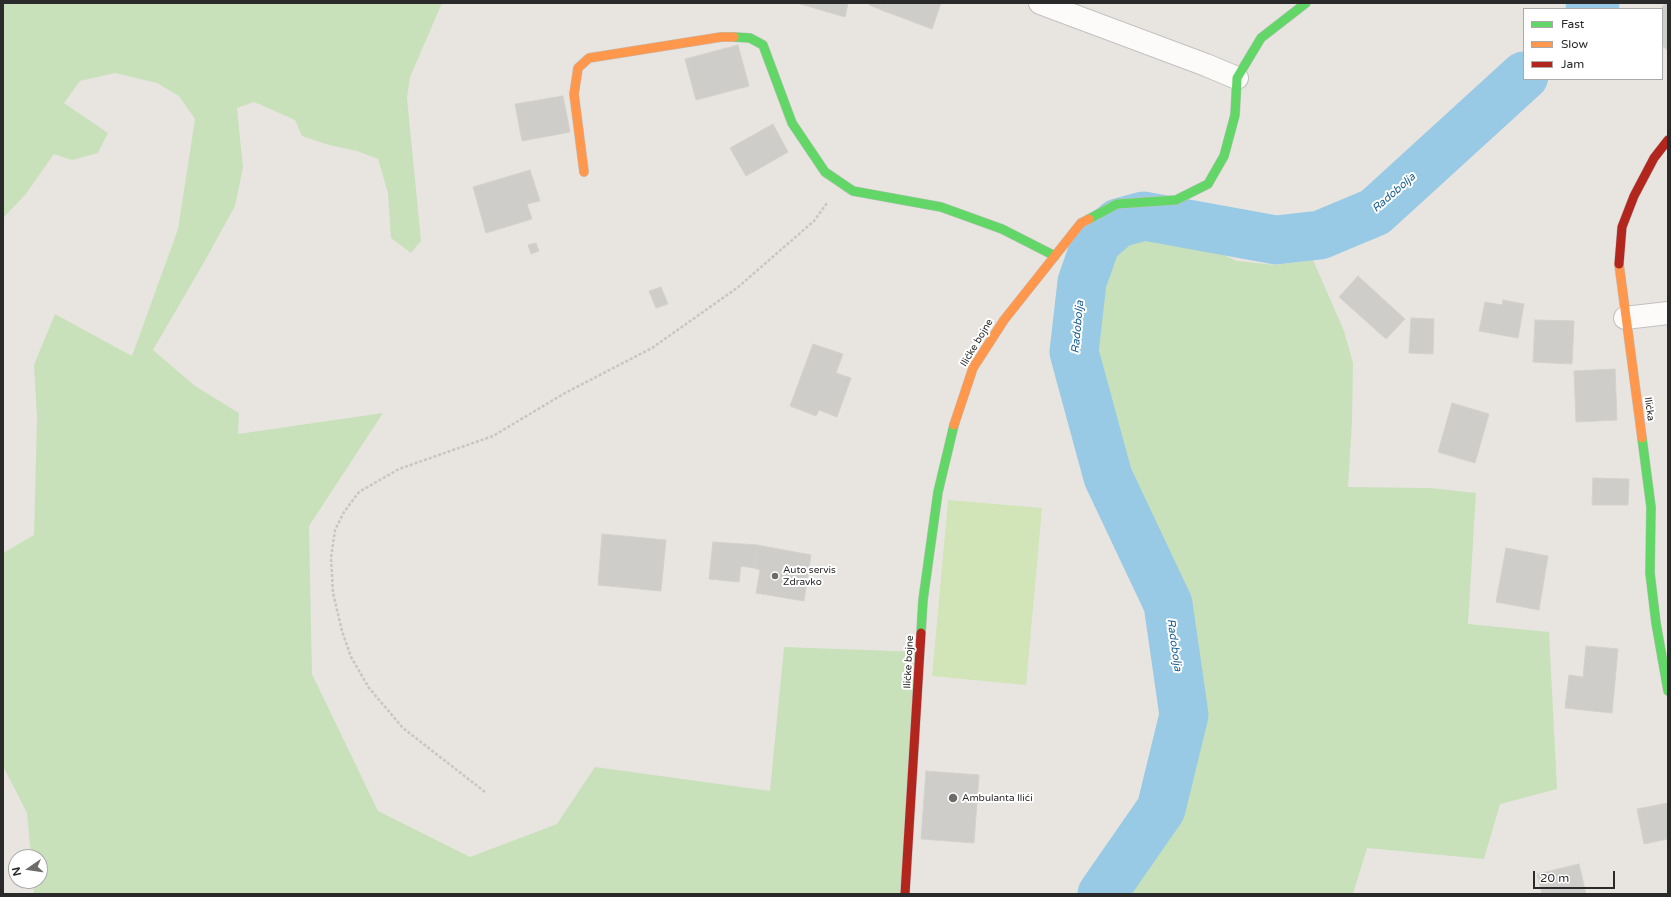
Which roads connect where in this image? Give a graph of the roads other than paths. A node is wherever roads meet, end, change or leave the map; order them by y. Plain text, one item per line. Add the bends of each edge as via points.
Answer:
1 (1040, 3) edge
2 (1306, 3) edge
3 (1237, 78) junction
4 (1668, 140) edge
5 (584, 172) dead end
6 (1055, 256) junction
7 (1668, 313) edge
8 (1625, 318) junction
9 (1668, 691) edge
10 (905, 894) edge

1 - 3 street via 1206,64
2 - 3 street, Ilićke bojne via 1261,38
3 - 6 street, Ilićke bojne via 1235,115 1224,156 1208,184 1176,200 1117,204 1081,223
4 - 8 street, Ilićka via 1654,158 1634,196 1622,227 1619,265
5 - 6 street via 574,94 578,68 589,58 721,37 750,38 763,45 792,123 825,172 853,191 941,207 1002,229
6 - 10 street, Ilićke bojne via 1004,320 973,368 938,492 923,600
7 - 8 street
8 - 9 street, Ilićka via 1651,507 1650,573

